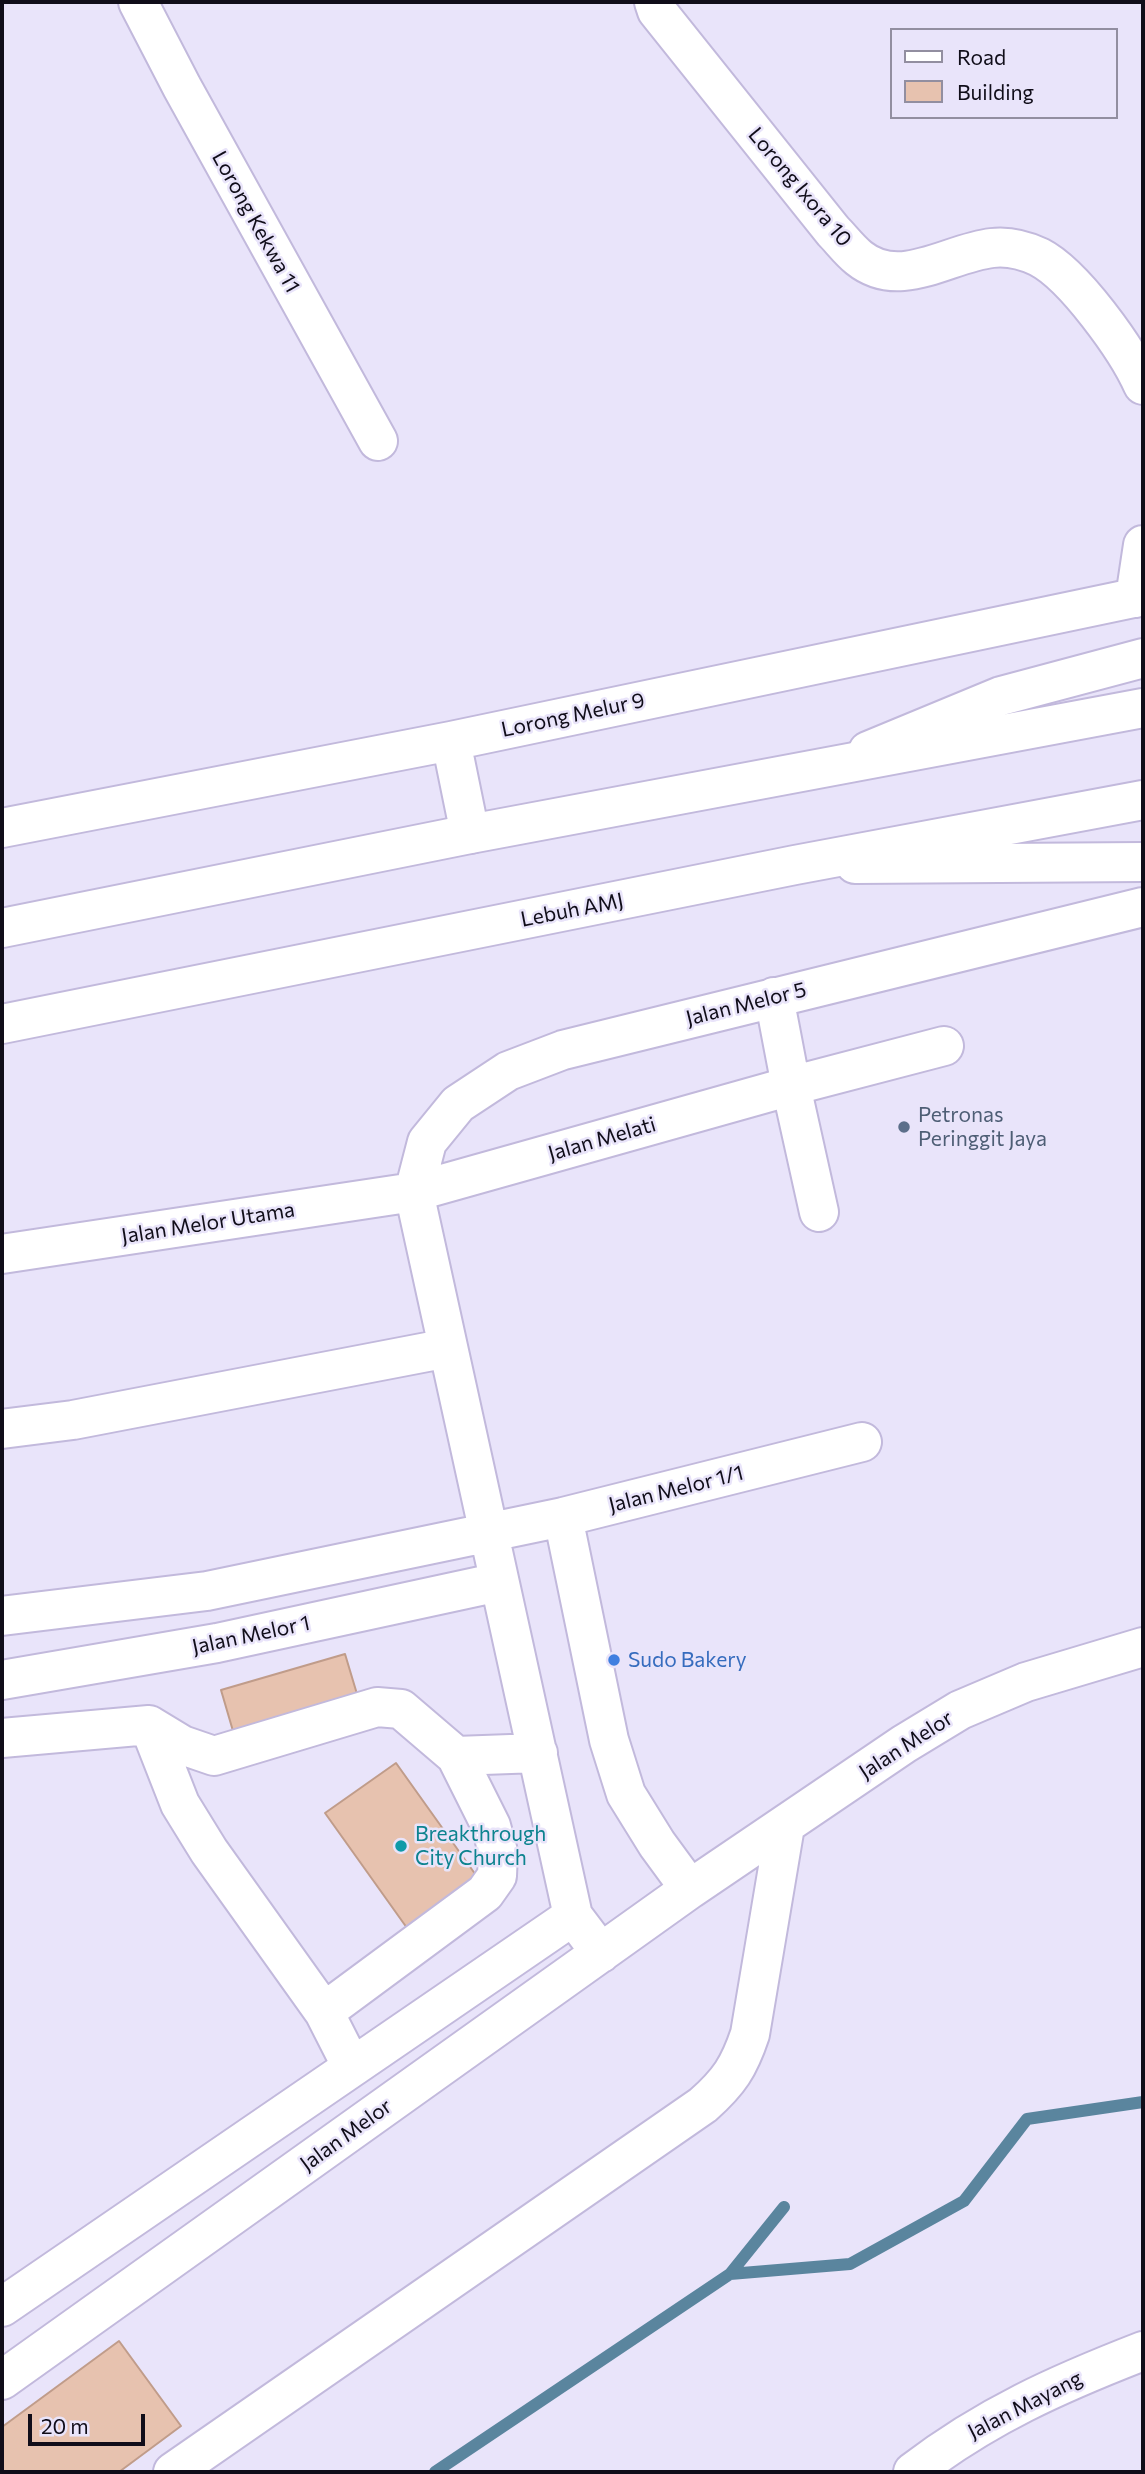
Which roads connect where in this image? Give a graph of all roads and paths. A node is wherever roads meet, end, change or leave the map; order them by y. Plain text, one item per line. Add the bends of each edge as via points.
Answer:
1 (138, 2) edge
2 (654, 2) edge
3 (1143, 385) edge
4 (378, 441) dead end
5 (1143, 545) edge
6 (1139, 597) edge
7 (1143, 658) edge
8 (1143, 708) edge
9 (451, 740) junction
10 (831, 766) junction
11 (1143, 800) edge
12 (2, 828) edge
13 (470, 834) junction
14 (1143, 862) edge
15 (795, 865) junction
16 (1143, 907) edge
17 (2, 928) edge
18 (774, 997) junction
19 (2, 1024) edge
20 (944, 1046) dead end
21 (790, 1086) junction
22 (414, 1192) junction
23 (819, 1212) dead end
24 (2, 1254) edge
25 (448, 1348) junction
26 (2, 1429) edge
27 (862, 1442) dead end
28 (563, 1517) junction
29 (488, 1532) junction
30 (499, 1582) junction
31 (2, 1616) edge
32 (1143, 1647) edge
33 (2, 1680) edge
34 (149, 1725) junction
35 (2, 1738) edge
36 (538, 1754) junction
37 (456, 1756) junction
38 (785, 1826) junction
39 (690, 1889) junction
40 (573, 1916) junction
41 (601, 1953) junction
42 (324, 2012) junction
43 (352, 2067) junction
44 (94, 2243) junction
45 (128, 2290) junction
46 (2, 2307) edge
47 (1143, 2351) edge
48 (2, 2380) edge
49 (173, 2472) edge
50 (913, 2472) edge

1 - 4 main road, Lorong Kekwa 11
2 - 3 main road, Lorong Ixora 10 via 859,258 894,272 917,270 992,248 1018,249 1041,258 1099,316 1131,359
5 - 6 main road
6 - 9 main road, Lorong Melur 9
7 - 10 main road via 1001,696
8 - 10 main road
9 - 12 main road, Lorong Melur 9
9 - 13 main road
10 - 13 main road
11 - 15 main road, Lebuh AMJ
13 - 17 main road
14 - 15 main road
15 - 19 main road, Lebuh AMJ
16 - 18 main road, Jalan Melor 5
18 - 21 main road
18 - 22 main road, Jalan Melor 5 via 563,1050 508,1070 458,1104 427,1142
20 - 21 main road, Jalan Melati
21 - 22 main road, Jalan Melati
21 - 23 main road
22 - 24 main road, Jalan Melor Utama
22 - 25 main road
25 - 26 main road via 73,1420
25 - 29 main road
27 - 28 main road, Jalan Melor 1/1
28 - 29 main road, Jalan Melor 1/1
28 - 39 main road via 609,1741 626,1794
29 - 30 main road
29 - 31 main road, Jalan Melor 1/1 via 207,1591
30 - 33 main road, Jalan Melor 1 via 217,1643
30 - 36 main road
32 - 38 main road, Jalan Melor via 1026,1682 960,1710
34 - 35 main road
34 - 37 main road via 182,1745 214,1756 377,1707 401,1709
34 - 42 main road via 180,1804
36 - 37 main road
36 - 40 main road
37 - 42 main road via 491,1826 498,1852 497,1876 485,1893
38 - 39 main road, Jalan Melor
38 - 49 main road via 750,2034 741,2061 722,2088
39 - 41 main road, Jalan Melor
40 - 41 main road
40 - 43 main road
41 - 45 main road, Jalan Melor
42 - 43 main road
43 - 44 main road
44 - 45 main road
44 - 46 main road
45 - 48 main road, Jalan Melor
47 - 50 main road, Jalan Mayang via 1008,2409

